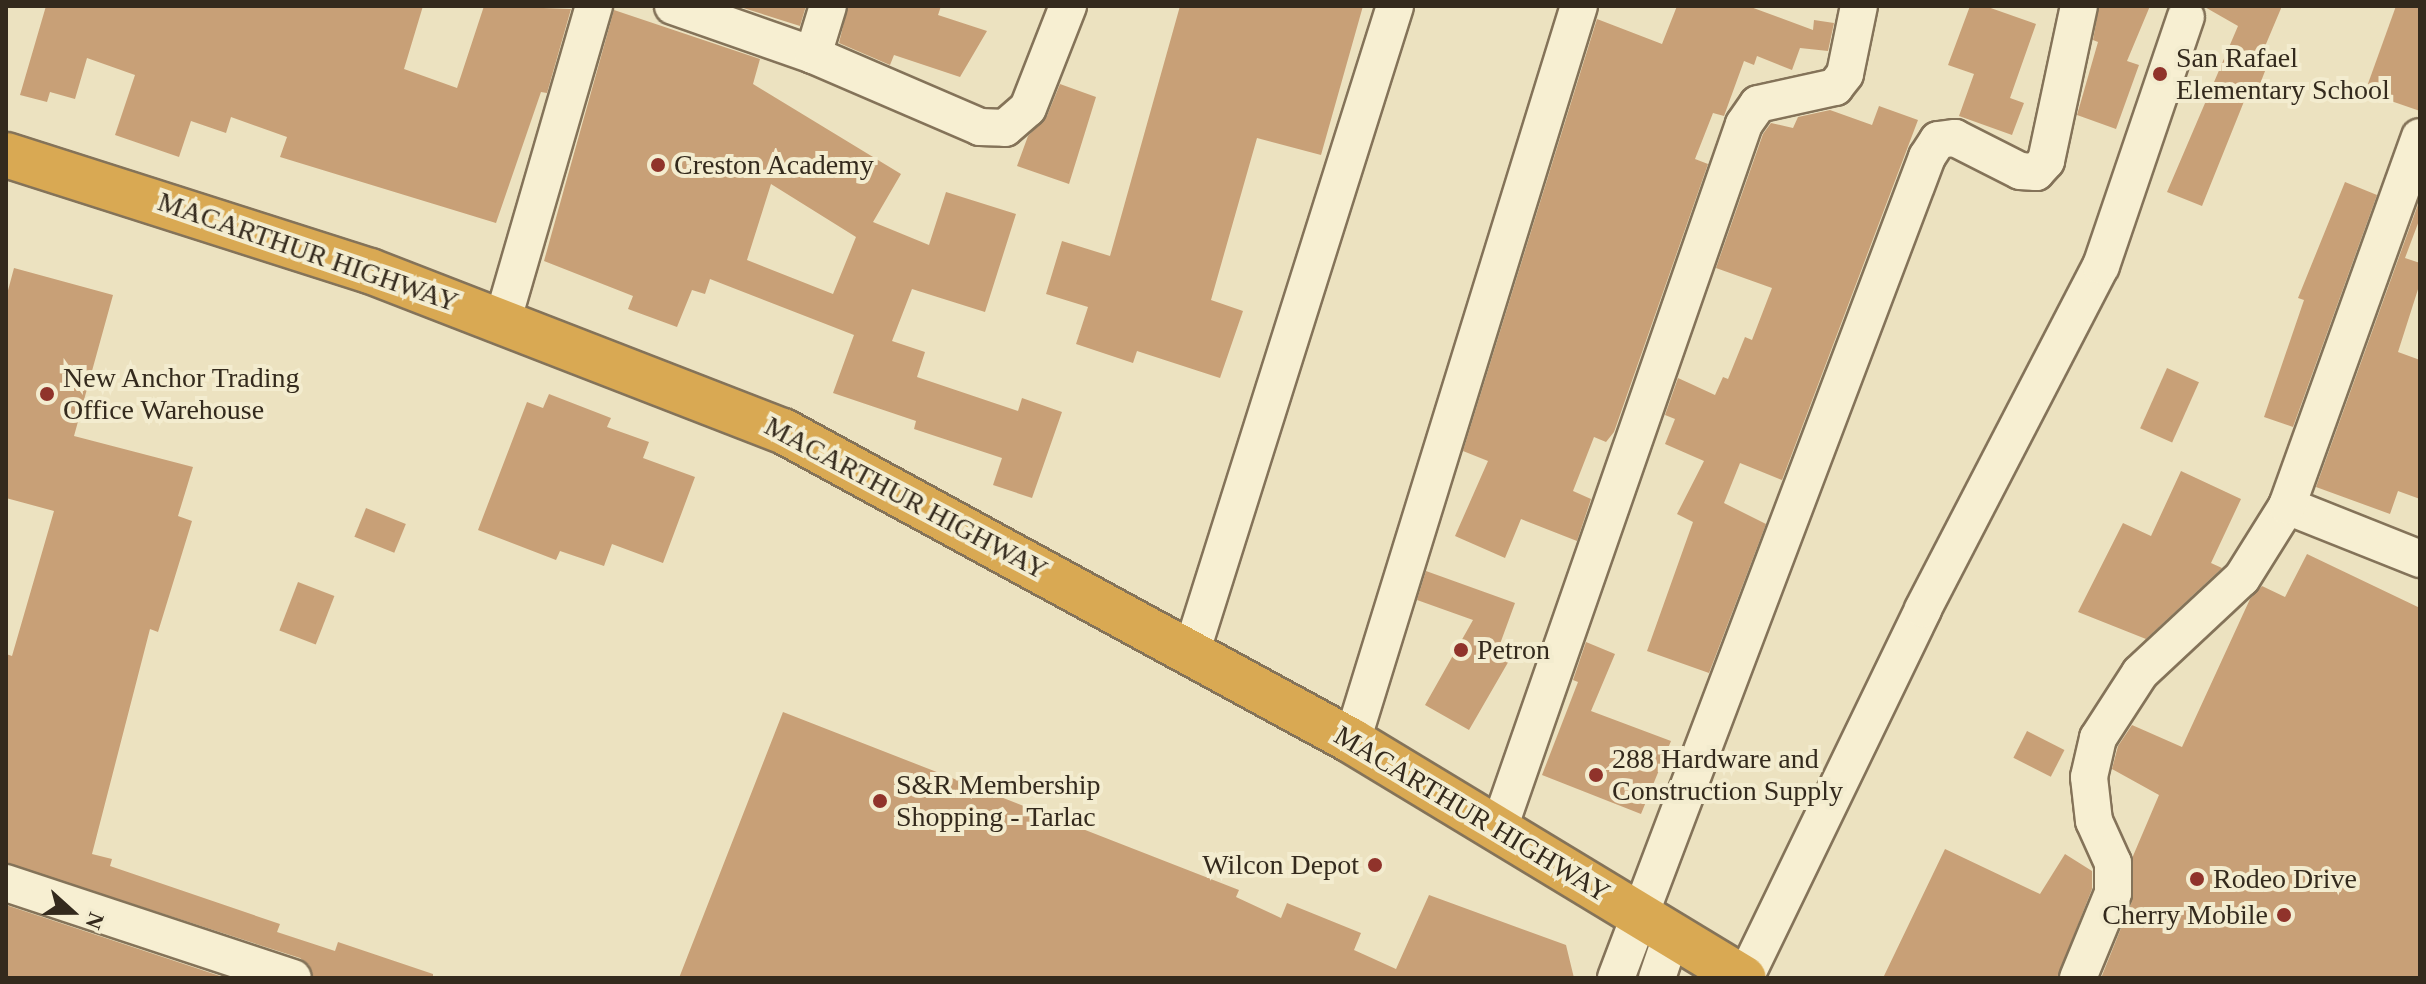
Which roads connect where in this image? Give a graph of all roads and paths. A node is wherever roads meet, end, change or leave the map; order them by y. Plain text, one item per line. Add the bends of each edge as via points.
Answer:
1 (594, 6) edge
2 (673, 6) edge
3 (828, 6) edge
4 (1068, 6) edge
5 (1395, 6) edge
6 (1579, 6) edge
7 (1859, 6) edge
8 (2079, 6) edge
9 (2186, 17) dead end
10 (813, 55) junction
11 (2420, 137) edge
12 (6, 155) edge
13 (503, 319) junction
14 (2287, 506) junction
15 (2420, 559) edge
16 (1192, 650) junction
17 (1352, 741) junction
18 (1499, 828) junction
19 (6, 883) edge
20 (1655, 924) junction
21 (293, 978) edge
22 (1616, 978) edge
23 (1657, 978) edge
24 (1744, 978) edge
25 (2078, 978) edge

1 - 13 street
2 - 10 street
3 - 10 street
4 - 10 street via 1028,108 1005,128 980,127
5 - 16 street
6 - 17 street
7 - 18 street via 1845,74 1835,87 1758,104 1744,124
8 - 20 street via 2046,161 2036,172 2020,171 1955,138 1938,140 1927,157
9 - 24 street via 2101,266 1923,609
11 - 14 street
12 - 13 highway, MACARTHUR HIGHWAY via 297,246
13 - 16 highway, MACARTHUR HIGHWAY via 783,431
14 - 15 street
14 - 25 street via 2242,578 2140,673 2098,738 2089,777 2094,821 2113,863 2113,893
16 - 17 highway, MACARTHUR HIGHWAY
17 - 18 highway, MACARTHUR HIGHWAY
18 - 20 highway, MACARTHUR HIGHWAY
19 - 21 street
20 - 22 street
20 - 23 street
20 - 24 highway, MACARTHUR HIGHWAY

